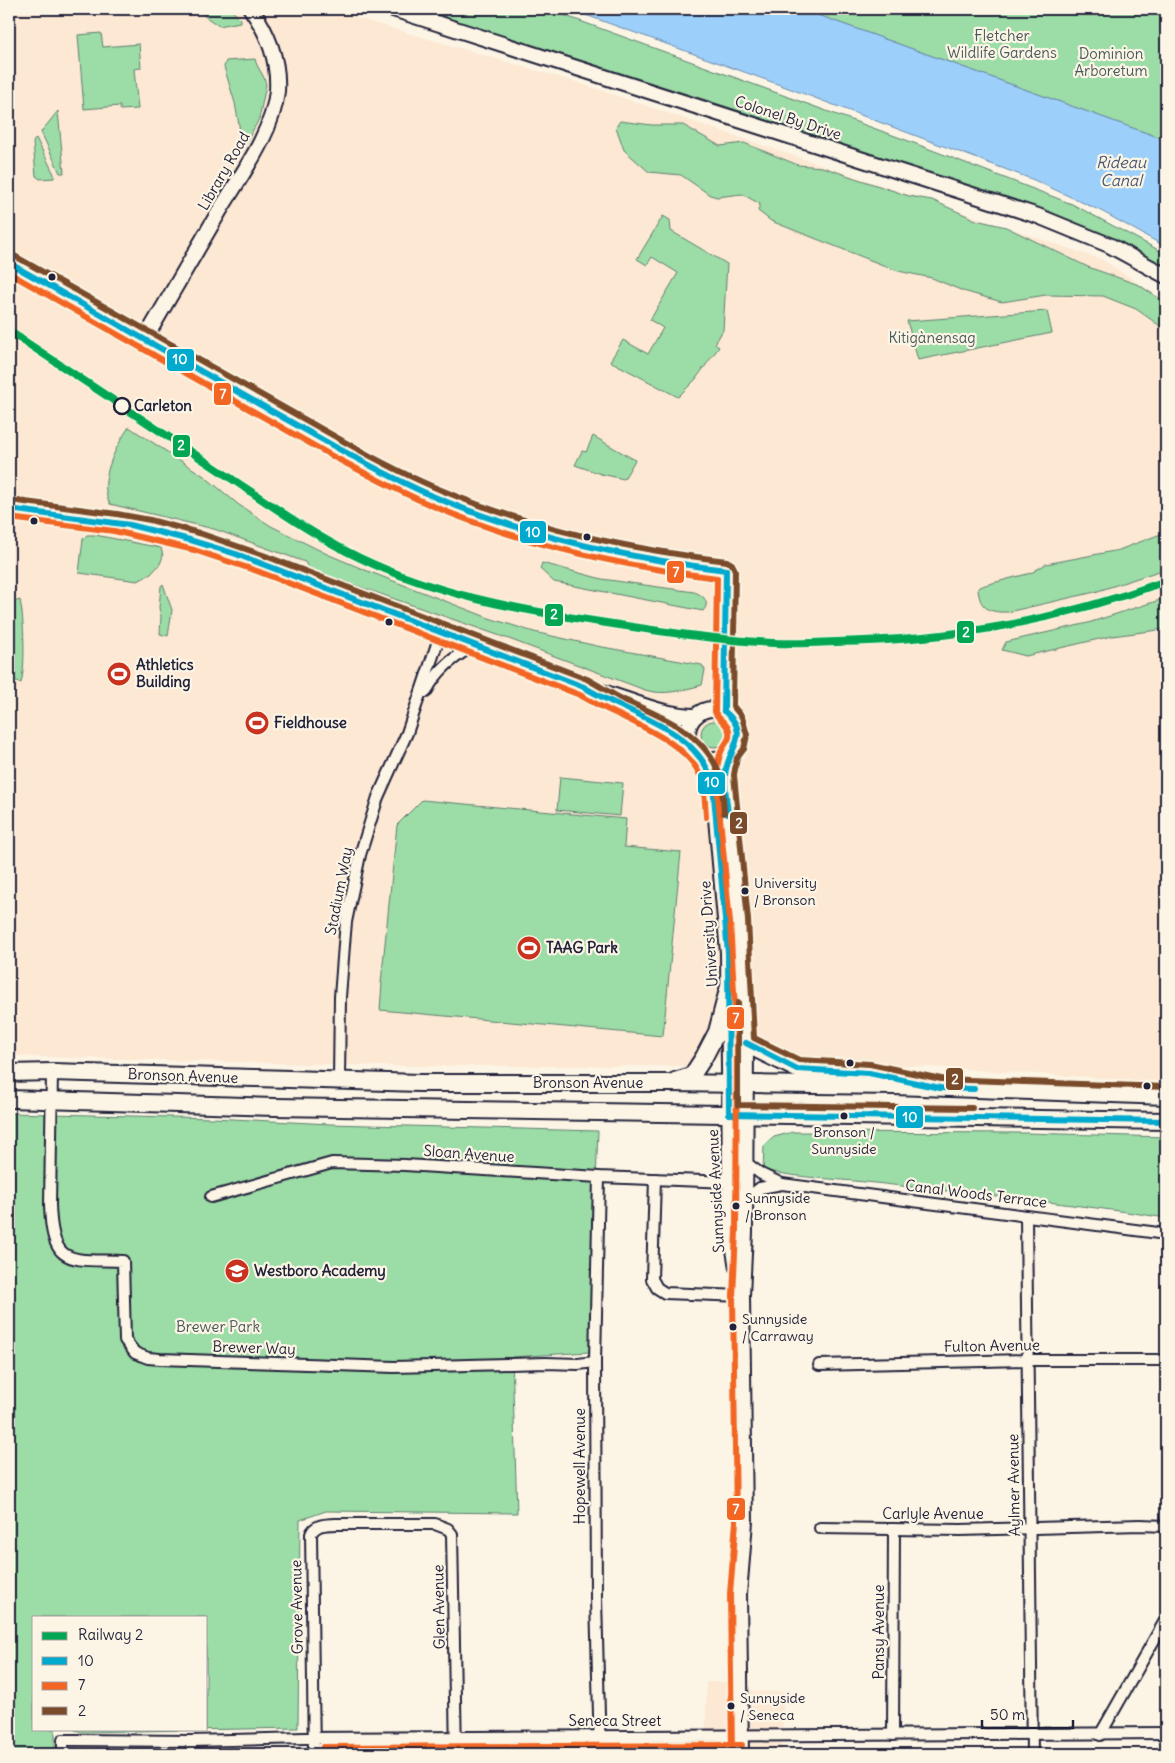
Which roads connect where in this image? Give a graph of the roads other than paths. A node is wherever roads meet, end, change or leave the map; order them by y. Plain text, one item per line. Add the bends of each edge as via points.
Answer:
1 (251, 9) edge
2 (394, 9) edge
3 (9, 263) edge
4 (1166, 276) edge
5 (145, 339) junction
6 (9, 509) edge
7 (441, 632) junction
8 (474, 645) junction
9 (584, 687) junction
10 (724, 711) junction
11 (696, 716) junction
12 (413, 717) junction
13 (690, 744) junction
14 (730, 754) junction
15 (699, 756) junction
16 (729, 986) junction
17 (746, 1043) junction
18 (9, 1072) edge
19 (52, 1072) junction
20 (339, 1080) junction
21 (668, 1083) junction
22 (729, 1084) junction
23 (746, 1084) junction
24 (940, 1088) junction
25 (1166, 1096) edge
26 (9, 1099) edge
27 (51, 1100) junction
28 (737, 1114) junction
29 (1166, 1121) edge
30 (745, 1162) junction
31 (599, 1178) junction
32 (655, 1179) junction
33 (730, 1182) junction
34 (782, 1184) junction
35 (210, 1197) dead end
36 (745, 1200) junction
37 (1026, 1216) junction
38 (1166, 1234) edge
39 (742, 1296) junction
40 (1028, 1360) junction
41 (1166, 1360) edge
42 (595, 1362) junction
43 (819, 1365) dead end
44 (382, 1524) joint
45 (1166, 1526) edge
46 (820, 1528) dead end
47 (1030, 1528) junction
48 (894, 1529) junction
49 (1166, 1619) edge
50 (1166, 1734) edge
51 (893, 1735) junction
52 (1032, 1735) junction
53 (1100, 1735) junction
54 (600, 1736) junction
55 (742, 1736) junction
56 (456, 1737) junction
57 (314, 1738) junction
58 (191, 1740) junction
59 (64, 1754) edge
60 (191, 1754) edge
61 (314, 1754) edge
62 (456, 1754) edge
63 (600, 1754) edge
64 (741, 1754) edge
65 (1032, 1754) edge

1 - 5 street, Library Road via 265,30 274,56 277,91 272,115 242,176
2 - 4 street, Colonel By Drive via 1038,216 1109,246
3 - 5 street
5 - 10 street via 380,471 458,507 584,548 726,570
6 - 7 street via 112,522 190,540
7 - 8 street
7 - 12 street, Stadium Way
8 - 9 street
8 - 12 street, Stadium Way via 438,672
9 - 11 street via 672,714
9 - 13 street
10 - 11 street via 709,709
10 - 14 street via 733,718 738,732 735,748
11 - 13 street via 688,729
12 - 20 street, Stadium Way via 378,797 350,900 341,988
13 - 15 street
14 - 15 street via 715,760
14 - 17 street, University Drive via 725,774 739,921
15 - 16 street, University Drive via 709,773 714,796
16 - 21 main road via 717,1032 697,1070 688,1077
16 - 22 street, University Drive
17 - 23 street, University Drive
17 - 24 main road via 797,1069 869,1072
18 - 19 main road, Bronson Avenue
19 - 20 main road, Bronson Avenue
19 - 27 street, Brewer Way
20 - 21 main road, Bronson Avenue
21 - 22 main road, Bronson Avenue
22 - 23 main road, Bronson Avenue
22 - 28 street, University Drive
23 - 24 main road, Bronson Avenue
23 - 28 street, Sunnyside Avenue
24 - 25 main road, Bronson Avenue
26 - 27 main road, Bronson Avenue
27 - 28 main road, Bronson Avenue
27 - 42 street, Brewer Way via 50,1215 54,1242 63,1255 76,1259 123,1261 126,1340 135,1353 160,1359 394,1367
28 - 29 main road, Bronson Avenue
28 - 30 street, Sunnyside Avenue
28 - 33 street, Sunnyside Avenue
30 - 34 street, Canal Woods Terrace
30 - 36 street, Sunnyside Avenue
31 - 32 street, Sloan Avenue
31 - 35 street, Sloan Avenue via 332,1162
31 - 42 street, Hopewell Avenue
32 - 33 street, Sloan Avenue
32 - 39 street via 652,1279 657,1288 665,1293
33 - 39 street, Sunnyside Avenue via 731,1232
34 - 36 street, Canal Woods Terrace via 760,1188
34 - 37 street, Canal Woods Terrace
36 - 39 street, Sunnyside Avenue
37 - 38 street, Canal Woods Terrace
37 - 40 street, Aylmer Avenue
39 - 55 street, Sunnyside Avenue via 745,1522 739,1594
40 - 41 street, Fulton Avenue
40 - 43 street, Fulton Avenue
40 - 47 street, Aylmer Avenue
42 - 54 street, Hopewell Avenue
44 - 56 street, Glen Avenue via 435,1524 452,1534
44 - 57 street, Grove Avenue via 320,1525 312,1530
45 - 47 street, Carlyle Avenue
46 - 48 street, Carlyle Avenue
47 - 48 street, Carlyle Avenue
47 - 52 street, Aylmer Avenue
48 - 51 street, Pansy Avenue
49 - 53 street
50 - 53 street, Seneca Street
51 - 52 street, Seneca Street
51 - 55 street, Seneca Street
52 - 53 street, Seneca Street
52 - 65 street, Aylmer Avenue
54 - 55 street, Seneca Street
54 - 56 street, Seneca Street
54 - 63 street, Hopewell Avenue
55 - 64 street, Sunnyside Avenue
56 - 57 street, Seneca Street
56 - 62 street, Glen Avenue
57 - 58 street, Seneca Street
57 - 61 street, Grove Avenue
58 - 59 street, Seneca Street via 63,1740
58 - 60 street

